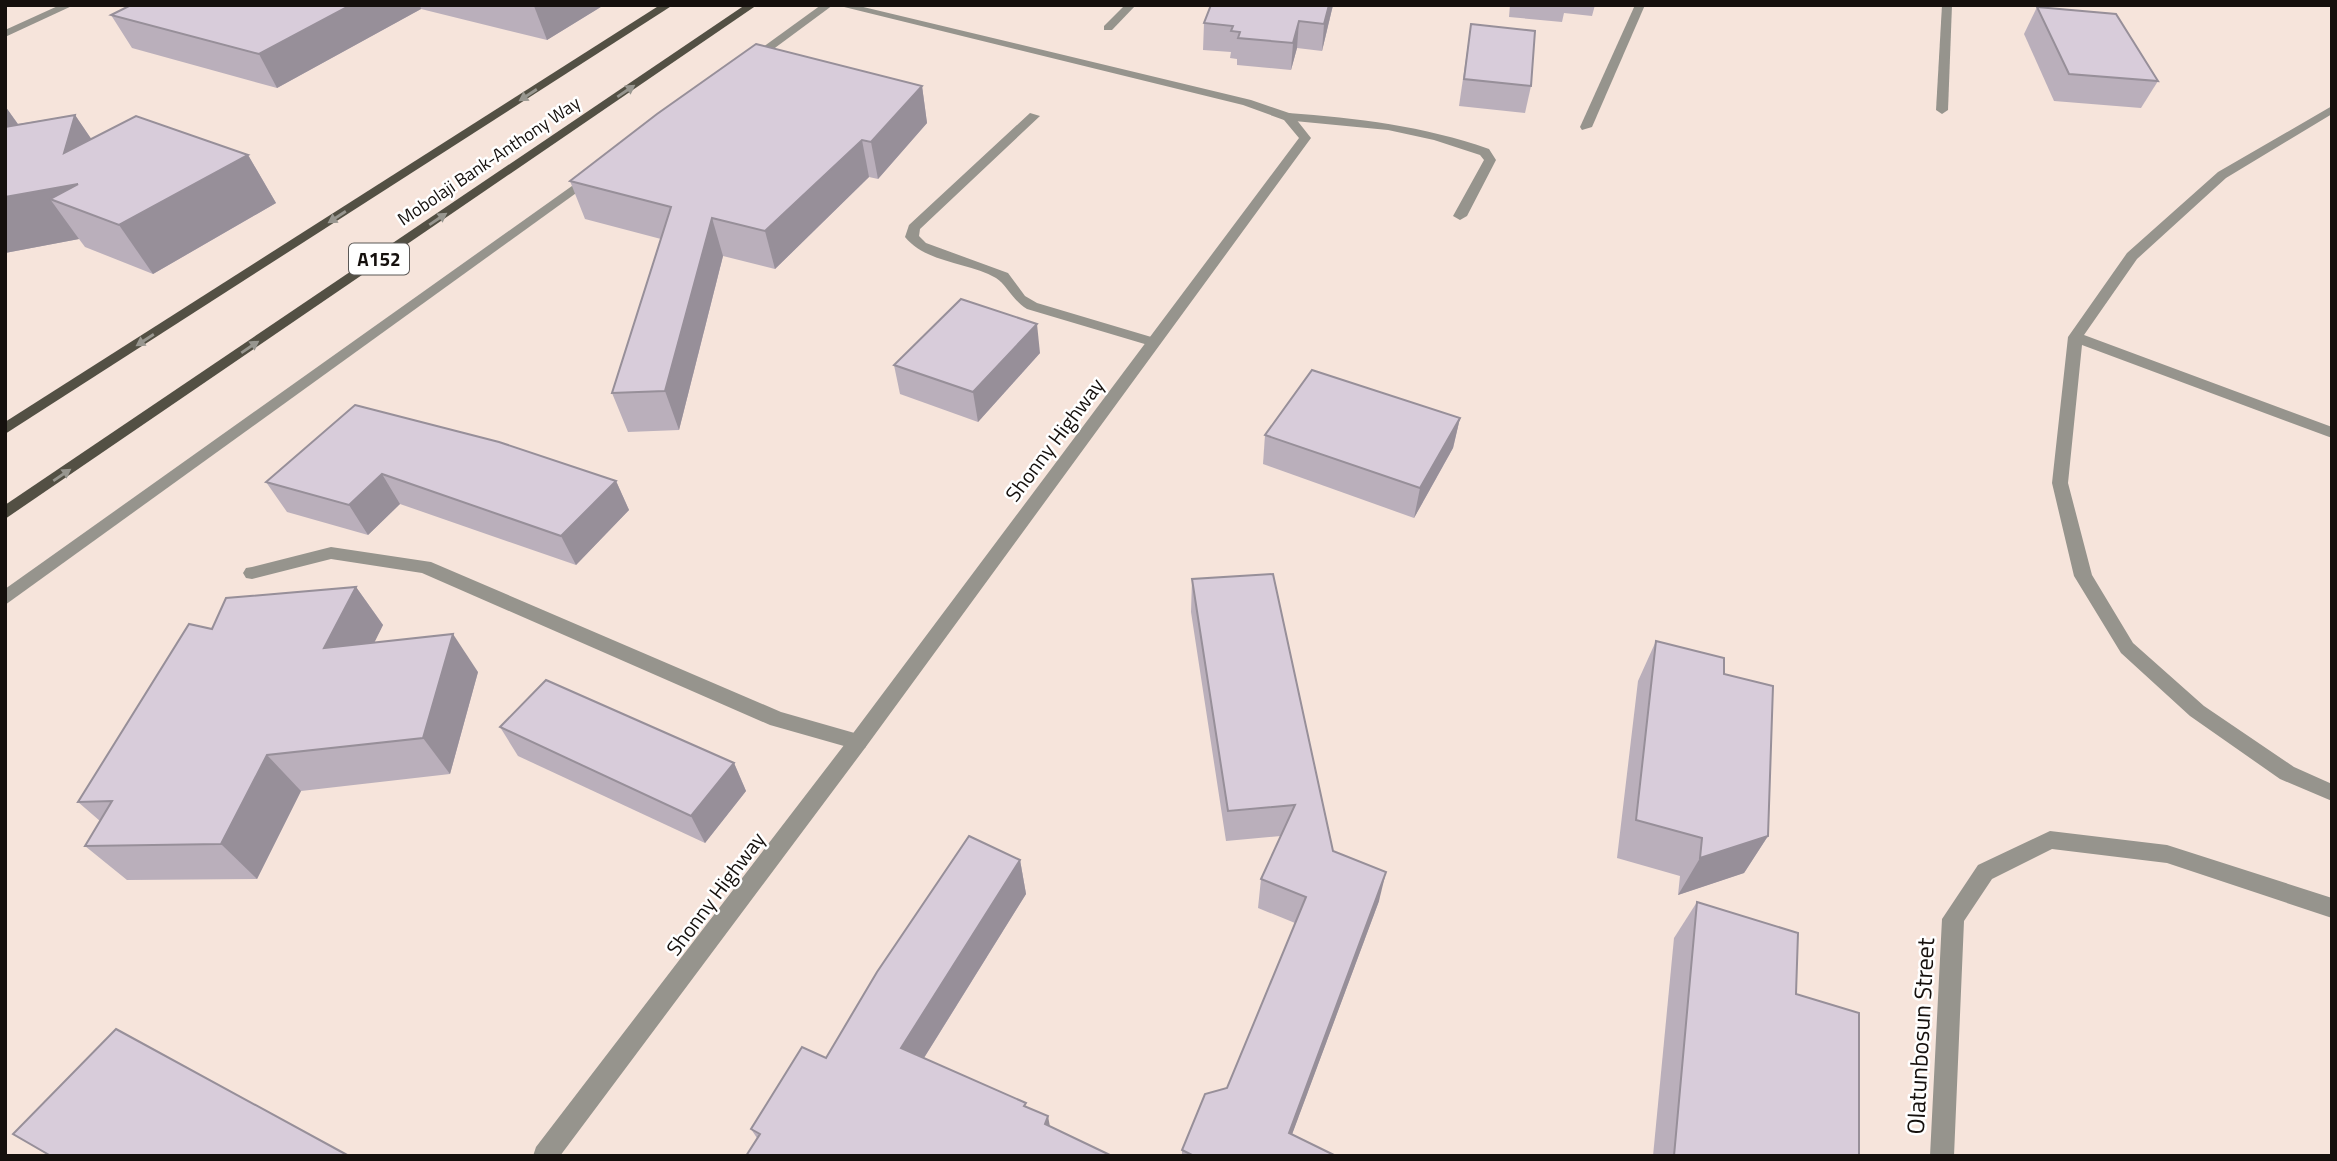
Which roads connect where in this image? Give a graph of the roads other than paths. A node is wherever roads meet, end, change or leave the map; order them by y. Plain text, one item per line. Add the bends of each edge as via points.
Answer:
1 (69, 5) edge
2 (668, 5) edge
3 (752, 5) edge
4 (828, 5) edge
5 (841, 5) edge
6 (1131, 5) edge
7 (1640, 5) edge
8 (1947, 5) edge
9 (1108, 28) dead end
10 (5, 34) edge
11 (738, 70) edge
12 (2332, 109) edge
13 (1942, 110) dead end
14 (1034, 116) dead end
15 (1289, 117) junction
16 (1586, 127) dead end
17 (603, 168) edge
18 (1460, 216) dead end
19 (2075, 337) junction
20 (1153, 342) junction
21 (5, 429) edge
22 (2332, 433) edge
23 (5, 513) edge
24 (253, 573) dead end
25 (5, 598) edge
26 (858, 742) junction
27 (2332, 793) edge
28 (2332, 908) edge
29 (545, 1156) edge
30 (1942, 1156) edge

1 - 10 street
2 -> 21 main road, Mobolaji Bank-Anthony Way / A152
23 -> 3 main road, Mobolaji Bank-Anthony Way / A152
4 - 11 street
5 - 15 street via 1247,102
6 - 9 street
7 - 16 street
8 - 13 street
12 - 19 street via 2222,175 2132,256
14 - 20 street via 914,228 912,237 921,246 1003,276 1020,299 1032,306
15 - 18 street via 1407,128 1485,152 1490,160
15 - 20 street, Shonny Highway via 1305,138
17 - 25 street
19 - 22 street
19 - 27 street via 2060,484 2083,576 2127,648 2197,711 2287,773
20 - 26 street, Shonny Highway
24 - 26 street via 331,553 425,567 777,719
26 - 29 street, Shonny Highway
28 - 30 street, Olatunbosun Street via 2167,855 2050,841 1985,872 1953,919

